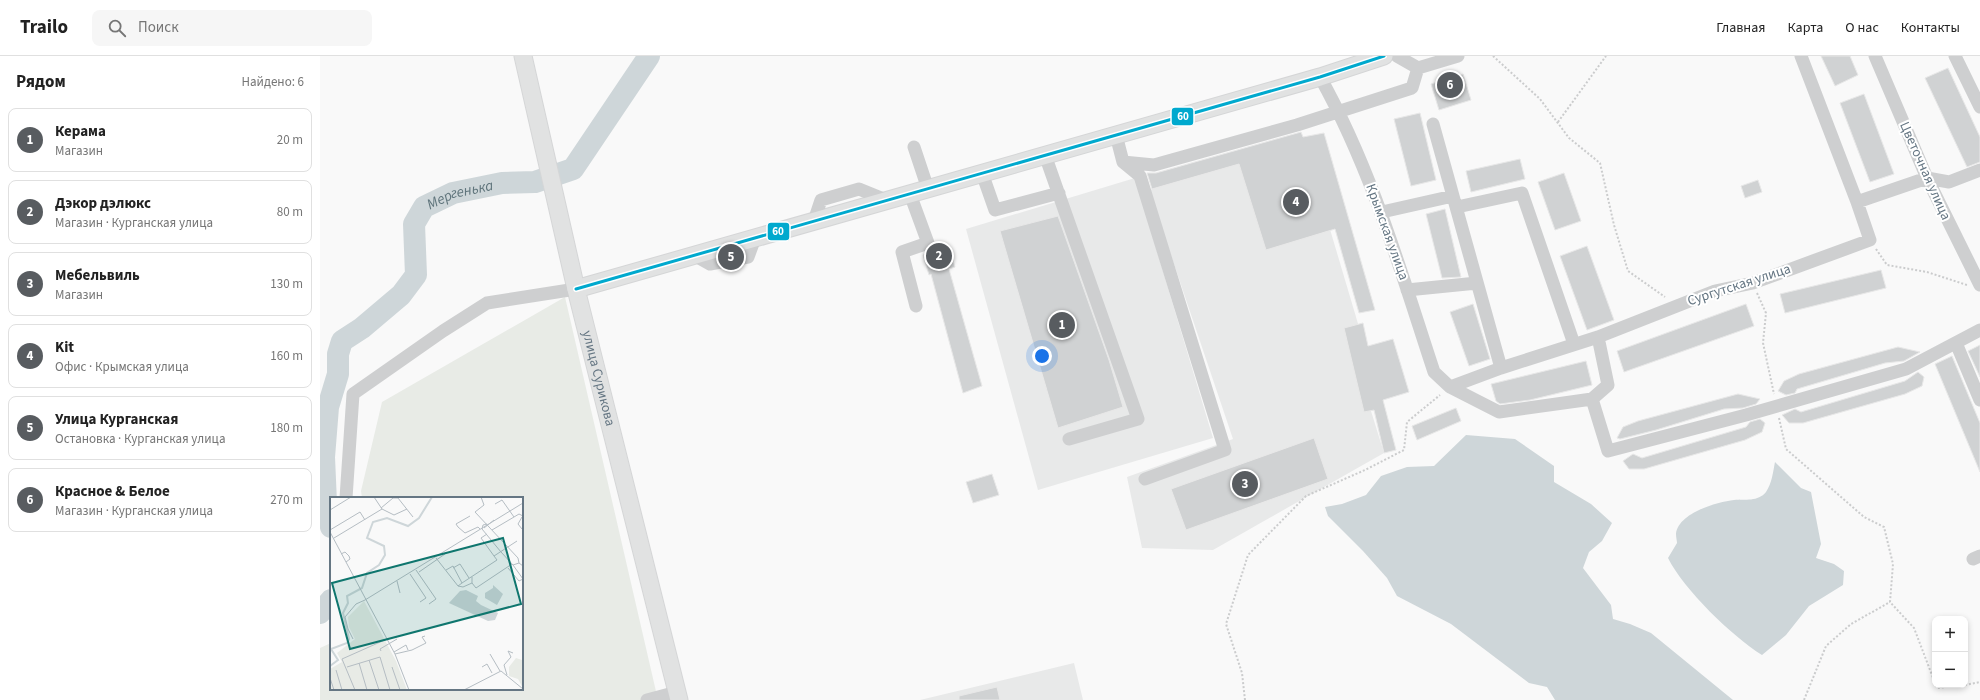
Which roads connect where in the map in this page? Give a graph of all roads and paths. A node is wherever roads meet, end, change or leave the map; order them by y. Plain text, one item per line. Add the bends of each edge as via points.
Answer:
1 (523, 56) edge
2 (1384, 56) edge
3 (1397, 56) edge
4 (1458, 56) edge
5 (1492, 56) edge
6 (1606, 56) edge
7 (1801, 56) edge
8 (1875, 56) edge
9 (1955, 56) edge
10 (1418, 68) junction
11 (1320, 77) junction
12 (1980, 107) edge
13 (1339, 111) junction
14 (1558, 122) junction
15 (1433, 124) dead end
16 (1116, 135) junction
17 (914, 147) dead end
18 (1045, 155) junction
19 (1123, 162) junction
20 (1980, 170) edge
21 (982, 173) junction
22 (1927, 178) junction
23 (928, 189) junction
24 (1058, 193) junction
25 (910, 194) junction
26 (1455, 202) junction
27 (1857, 202) junction
28 (1382, 212) junction
29 (1870, 240) junction
30 (1477, 282) junction
31 (1753, 283) junction
32 (1975, 285) edge
33 (576, 289) junction
34 (1407, 290) junction
35 (916, 306) dead end
36 (1678, 306) junction
37 (1980, 330) edge
38 (1598, 337) junction
39 (1956, 343) junction
40 (1574, 344) junction
41 (1501, 368) junction
42 (1450, 387) junction
43 (1592, 399) junction
44 (1980, 400) edge
45 (1776, 406) junction
46 (1069, 439) dead end
47 (1145, 479) dead end
48 (346, 497) edge
49 (1890, 602) junction
50 (1932, 676) edge
51 (1980, 682) edge
52 (1968, 684) edge
53 (678, 696) edge
54 (647, 700) edge
55 (1245, 700) edge
56 (1804, 700) edge

1 - 33 main road, улица Сурикова
2 - 11 main road
3 - 10 street
4 - 10 street
5 - 14 path via 1540,99
6 - 14 path
7 - 27 street
8 - 22 street, Цветочная улица
9 - 12 street
10 - 13 street via 1412,88
11 - 13 street, Крымская улица
11 - 16 main road
13 - 19 street via 1297,126 1154,165
13 - 28 street, Крымская улица
14 - 36 path via 1569,138 1600,163 1614,225 1628,271
15 - 26 street
16 - 18 main road
16 - 19 street
17 - 23 street
18 - 21 main road
18 - 24 street
19 - 47 street via 1140,176 1225,450
20 - 22 street via 1949,182
21 - 23 main road
21 - 24 street via 995,210
22 - 27 street
22 - 32 street, Цветочная улица
23 - 25 main road
24 - 46 street via 1138,419
25 - 33 main road
25 - 35 street via 928,243 902,252
26 - 28 street
26 - 30 street
26 - 40 street via 1522,193
27 - 29 street
28 - 34 street, Крымская улица
29 - 31 street, Сургутская улица
29 - 32 path via 1887,265 1927,272
30 - 34 street
30 - 41 street
31 - 36 street, Сургутская улица via 1715,291
31 - 45 path via 1766,313 1763,343
33 - 48 street via 487,303 442,331 353,394
33 - 53 main road, улица Сурикова
34 - 42 street, Крымская улица via 1434,372
36 - 38 street, Сургутская улица
37 - 39 street
38 - 40 street, Сургутская улица
38 - 43 street via 1608,385
39 - 44 street
39 - 45 street via 1906,369
40 - 41 street, Сургутская улица
41 - 42 street, Сургутская улица
42 - 43 street, Крымская улица via 1499,412
42 - 55 path via 1407,422 1404,450 1306,496 1248,555 1226,624 1242,673
43 - 45 street via 1608,451
45 - 49 path via 1786,449 1864,517 1884,527 1893,564
49 - 50 path via 1914,628
49 - 56 path via 1851,624 1826,646
51 - 52 path
53 - 54 street

